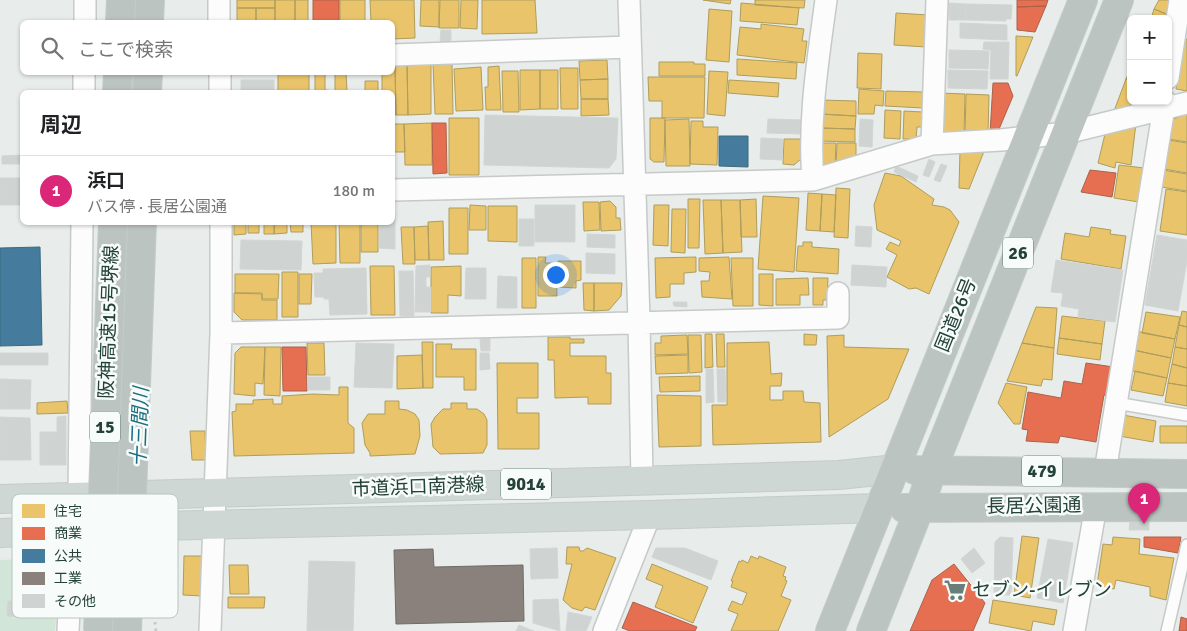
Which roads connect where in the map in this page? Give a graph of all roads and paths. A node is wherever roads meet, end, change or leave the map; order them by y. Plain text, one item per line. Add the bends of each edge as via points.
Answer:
1 (85, 0) edge
2 (121, 0) edge
3 (150, 0) edge
4 (219, 0) edge
5 (629, 0) edge
6 (826, 0) edge
7 (937, 0) edge
8 (1083, 0) edge
9 (1119, 0) edge
10 (1182, 3) edge
11 (85, 20) edge
12 (120, 20) edge
13 (149, 20) edge
14 (219, 20) edge
15 (630, 47) junction
16 (395, 55) edge
17 (1171, 60) edge
18 (84, 75) edge
19 (118, 75) edge
20 (148, 75) edge
21 (220, 75) edge
22 (84, 90) edge
23 (117, 90) edge
24 (147, 90) edge
25 (220, 90) edge
26 (1187, 103) edge
27 (1172, 104) edge
28 (1164, 105) edge
29 (1066, 133) junction
30 (1027, 137) junction
31 (932, 144) junction
32 (813, 180) junction
33 (635, 185) junction
34 (395, 190) edge
35 (82, 225) edge
36 (113, 225) edge
37 (142, 225) edge
38 (221, 225) edge
39 (838, 293) dead end
40 (639, 321) junction
41 (221, 333) junction
42 (1116, 403) junction
43 (1187, 415) edge
44 (896, 469) junction
45 (932, 470) junction
46 (1105, 472) junction
47 (1187, 474) edge
48 (642, 480) junction
49 (79, 494) edge
50 (103, 494) edge
51 (132, 494) edge
52 (156, 494) edge
53 (178, 494) edge
54 (178, 494) edge
55 (216, 494) junction
56 (1096, 506) junction
57 (1187, 506) edge
58 (880, 508) junction
59 (920, 508) junction
60 (650, 515) junction
61 (214, 525) junction
62 (178, 526) edge
63 (1187, 545) edge
64 (69, 618) edge
65 (98, 618) edge
66 (127, 618) edge
67 (68, 631) edge
68 (98, 631) edge
69 (127, 631) edge
70 (210, 631) edge
71 (604, 631) edge
72 (830, 631) edge
73 (871, 631) edge
74 (1074, 631) edge
75 (1167, 631) edge

1 - 11 street
2 - 12 highway
3 - 13 highway
4 - 14 street
5 - 15 street
6 - 32 street via 815,79 811,154
7 - 31 street
8 - 30 highway, 国道26号 / 26
9 - 29 highway, 国道26号 / 26
10 - 17 street
15 - 16 street
15 - 33 street
18 - 22 street
19 - 23 highway
20 - 24 highway
21 - 25 street
26 - 27 street
28 - 29 street
28 - 42 street
29 - 30 street
29 - 45 highway, 国道26号 / 26
30 - 31 street
30 - 44 highway, 国道26号 / 26
31 - 32 street
32 - 33 street
33 - 34 street
33 - 40 street
35 - 49 street
36 - 50 highway, 阪神高速15号堺線 / 15, bridge
37 - 51 highway, 阪神高速15号堺線 / 15, bridge
38 - 41 street
39 - 40 street via 838,318
40 - 41 street
40 - 48 street
41 - 55 street
42 - 43 lane
42 - 46 street
44 - 45 highway, 長居公園通 / 479
44 - 48 main road, 市道浜口南港線 / 9014 via 839,475
44 - 58 highway, 国道26号 / 26
45 - 46 highway, 長居公園通 / 479
45 - 59 highway, 国道26号 / 26
46 - 47 highway, 長居公園通 / 479
48 - 55 main road, 市道浜口南港線 / 9014
52 - 54 main road, 市道浜口南港線 / 9014
53 - 55 main road, 市道浜口南港線 / 9014
55 - 61 street
56 - 57 highway, 長居公園通 / 479
56 - 59 highway, 長居公園通 / 479
56 - 74 street
58 - 59 highway, 長居公園通 / 479
58 - 60 main road, 市道浜口南港線 / 9014
58 - 72 highway, 国道26号 / 26
59 - 73 highway, 国道26号 / 26
60 - 61 main road, 市道浜口南港線 / 9014
60 - 71 street
61 - 62 main road, 市道浜口南港線 / 9014
61 - 70 street
63 - 75 lane
64 - 67 street
65 - 68 highway, 阪神高速15号堺線 / 15, bridge
66 - 69 highway, 阪神高速15号堺線 / 15, bridge

